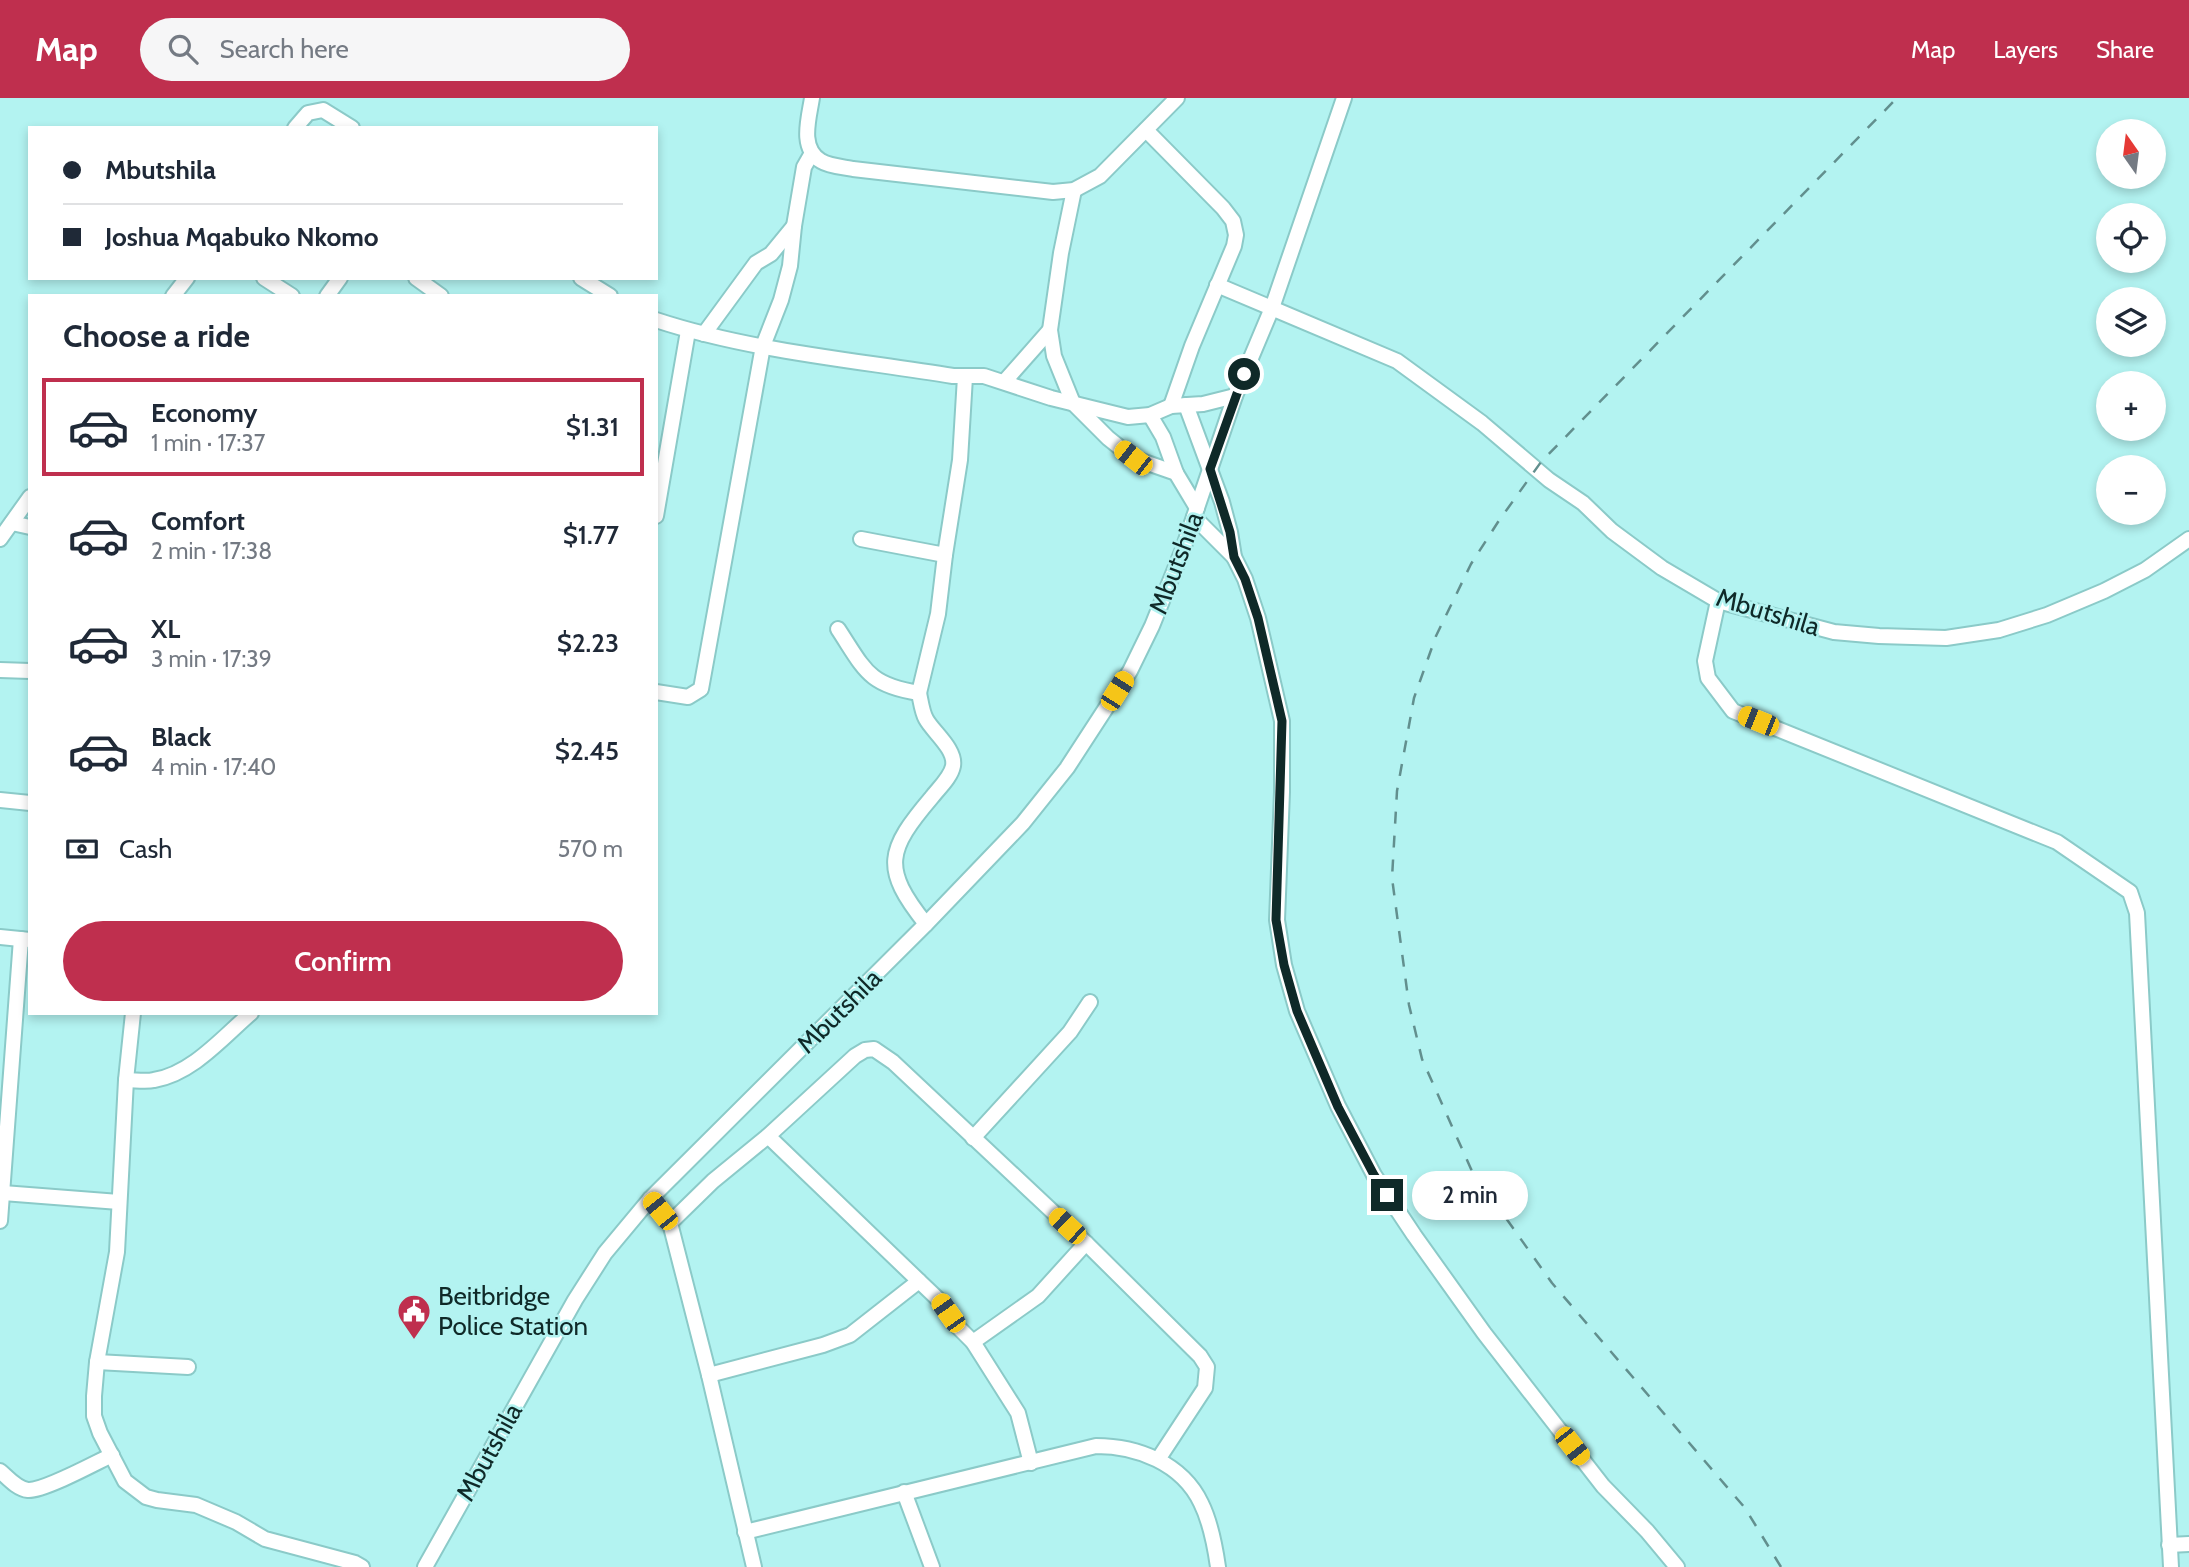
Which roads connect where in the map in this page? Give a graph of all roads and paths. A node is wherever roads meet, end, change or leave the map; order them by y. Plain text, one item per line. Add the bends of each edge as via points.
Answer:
1 (812, 98) edge
2 (1177, 98) edge
3 (1344, 98) edge
4 (297, 126) edge
5 (349, 126) edge
6 (1146, 130) junction
7 (811, 153) junction
8 (1074, 190) junction
9 (794, 226) junction
10 (185, 280) edge
11 (267, 280) edge
12 (419, 280) edge
13 (1217, 285) junction
14 (587, 287) edge
15 (175, 294) edge
16 (289, 294) edge
17 (438, 294) edge
18 (605, 294) edge
19 (1272, 308) junction
20 (658, 321) edge
21 (1050, 330) junction
22 (688, 331) junction
23 (704, 334) junction
24 (763, 346) junction
25 (965, 377) junction
26 (1005, 381) junction
27 (1235, 396) junction
28 (1073, 403) junction
29 (1186, 405) junction
30 (1171, 406) junction
31 (1150, 415) junction
32 (1210, 469) junction
33 (1176, 472) junction
34 (28, 500) edge
35 (658, 504) edge
36 (1195, 513) junction
37 (12, 523) junction
38 (28, 527) edge
39 (0, 539) edge
40 (862, 539) dead end
41 (2189, 539) edge
42 (945, 555) junction
43 (1234, 557) junction
44 (1718, 601) junction
45 (838, 629) dead end
46 (0, 670) edge
47 (28, 671) edge
48 (658, 692) edge
49 (919, 693) junction
50 (0, 800) edge
51 (28, 803) edge
52 (926, 924) junction
53 (0, 937) edge
54 (25, 939) edge
55 (1090, 1002) dead end
56 (133, 1015) edge
57 (249, 1015) edge
58 (126, 1080) junction
59 (768, 1136) junction
60 (973, 1138) junction
61 (3, 1193) junction
62 (650, 1199) junction
63 (118, 1202) junction
64 (0, 1221) edge
65 (670, 1223) junction
66 (1086, 1243) junction
67 (919, 1281) junction
68 (973, 1342) junction
69 (97, 1362) junction
70 (188, 1367) dead end
71 (709, 1375) junction
72 (112, 1455) junction
73 (1159, 1458) junction
74 (1031, 1463) junction
75 (0, 1471) edge
76 (904, 1492) junction
77 (745, 1532) junction
78 (2189, 1544) edge
79 (2169, 1545) junction
80 (362, 1567) edge
81 (425, 1567) edge
82 (754, 1567) edge
83 (932, 1567) edge
84 (1218, 1567) edge
85 (1677, 1567) edge
86 (2171, 1567) edge

1 - 7 street via 807,135
2 - 6 street
3 - 19 street
4 - 5 street via 308,113 323,110
6 - 8 street via 1100,176
6 - 13 street via 1233,221 1234,246
7 - 8 street via 822,162 853,169 1053,192
7 - 9 street via 804,167
8 - 21 street
9 - 23 street via 771,254 756,263
9 - 24 street via 790,266
10 - 15 street
11 - 16 street
12 - 17 street
13 - 19 street
13 - 30 street
14 - 18 street
19 - 27 street, Mbutshila
19 - 44 street, Mbutshila via 1397,361 1482,423 1612,531
20 - 22 street
21 - 26 street
21 - 28 street via 1054,356
22 - 23 street
22 - 35 street
23 - 24 street
24 - 25 street
24 - 48 street via 701,689 688,697
25 - 26 street
25 - 42 street via 960,460
26 - 28 street
27 - 29 street
27 - 32 street, Mbutshila
28 - 31 street via 1128,417
28 - 33 street via 1133,458
29 - 30 street
29 - 32 street
30 - 31 street
31 - 33 street
32 - 36 street, Mbutshila
32 - 43 street
33 - 36 street
34 - 37 street
36 - 43 street
36 - 52 street, Mbutshila via 1152,626 1130,671 1082,746 1023,823
37 - 38 street
37 - 39 street
40 - 42 street
41 - 44 street, Mbutshila via 2104,592 1999,630 1946,638 1834,632
42 - 49 street via 938,614
43 - 85 street via 1258,618 1282,721 1276,920 1284,965 1297,1011 1338,1107 1374,1175 1484,1332 1603,1486
44 - 79 street via 1705,661 1709,678 1733,711 2057,842 2130,892 2137,913
45 - 49 street via 872,677 895,689
46 - 47 street
49 - 52 street via 925,718 953,761 949,774 895,851 894,868 905,895
50 - 51 street
52 - 62 street, Mbutshila
53 - 54 street
54 - 61 street
55 - 60 street via 1070,1031
56 - 58 street
57 - 58 street via 182,1069 155,1080
58 - 63 street
59 - 60 street via 847,1062 874,1049
59 - 65 street
59 - 67 street
60 - 66 street
61 - 63 street
61 - 64 street
62 - 65 street
62 - 81 street, Mbutshila via 575,1300
63 - 69 street via 117,1252
65 - 71 street
66 - 68 street via 1038,1296
66 - 73 street via 1193,1347 1206,1367 1205,1388
67 - 68 street
67 - 71 street via 850,1335
68 - 74 street via 1018,1413
69 - 70 street
69 - 72 street via 94,1416
71 - 77 street
72 - 75 street via 27,1490
72 - 80 street via 125,1481 146,1497 196,1505 265,1539
73 - 74 street via 1121,1446 1096,1446
73 - 84 street via 1185,1480 1201,1502
74 - 76 street
76 - 77 street
76 - 83 street
77 - 82 street
78 - 79 street
79 - 86 street

